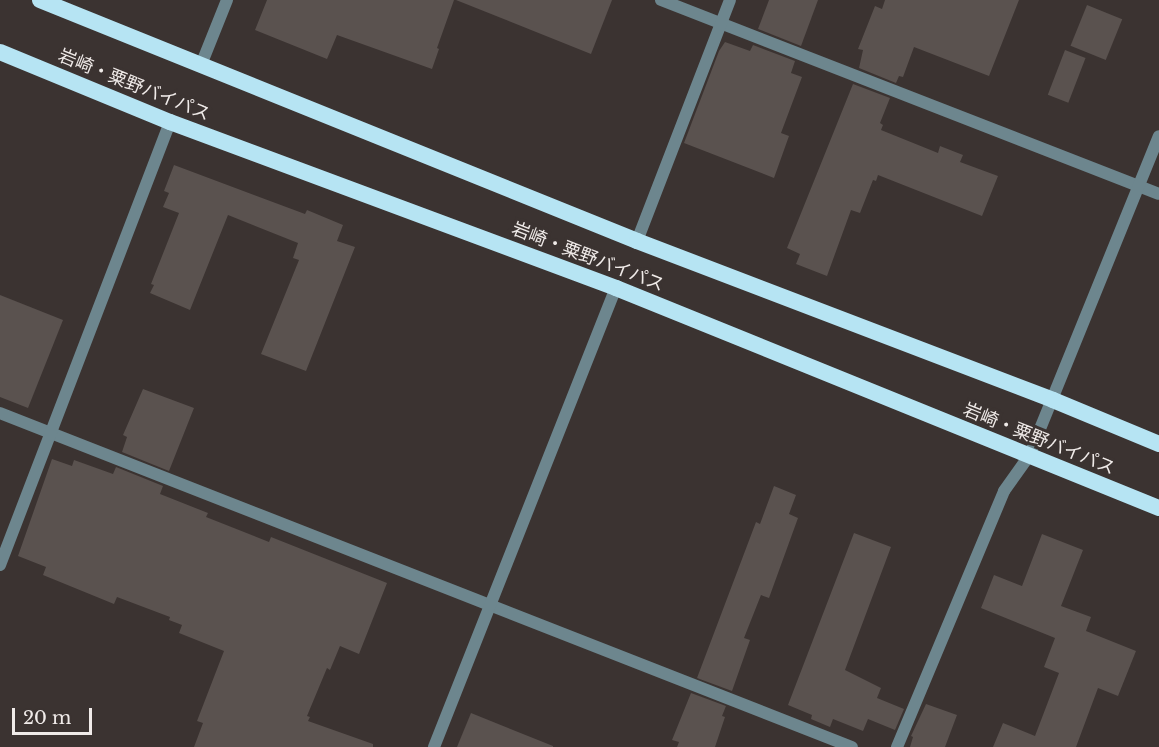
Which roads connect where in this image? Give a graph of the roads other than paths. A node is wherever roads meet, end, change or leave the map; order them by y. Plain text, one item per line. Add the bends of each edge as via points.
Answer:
1 (40, 0) edge
2 (227, 0) edge
3 (661, 0) edge
4 (730, 0) edge
5 (721, 24) junction
6 (0, 52) edge
7 (201, 65) junction
8 (170, 122) junction
9 (1159, 136) edge
10 (1140, 186) junction
11 (1159, 194) edge
12 (637, 241) junction
13 (616, 288) junction
14 (1053, 400) junction
15 (0, 413) edge
16 (52, 433) junction
17 (1159, 444) edge
18 (1029, 456) junction
19 (1159, 508) edge
20 (0, 565) edge
21 (489, 605) junction
22 (434, 747) edge
23 (852, 747) edge
24 (897, 747) edge

1 - 7 highway, 岩崎・粟野バイパス
2 - 7 street
3 - 5 street
4 - 5 street
5 - 10 street
5 - 12 street
6 - 8 highway, 岩崎・粟野バイパス
7 - 12 highway, 岩崎・粟野バイパス
8 - 13 highway, 岩崎・粟野バイパス
8 - 16 street
9 - 10 street
10 - 11 street
10 - 14 street
12 - 14 highway, 岩崎・粟野バイパス
13 - 18 highway, 岩崎・粟野バイパス
13 - 21 street
14 - 17 highway, 岩崎・粟野バイパス
14 - 18 street
15 - 16 street
16 - 20 street
16 - 21 street
18 - 19 highway, 岩崎・粟野バイパス
18 - 24 street via 1004,491
21 - 22 street
21 - 23 street

